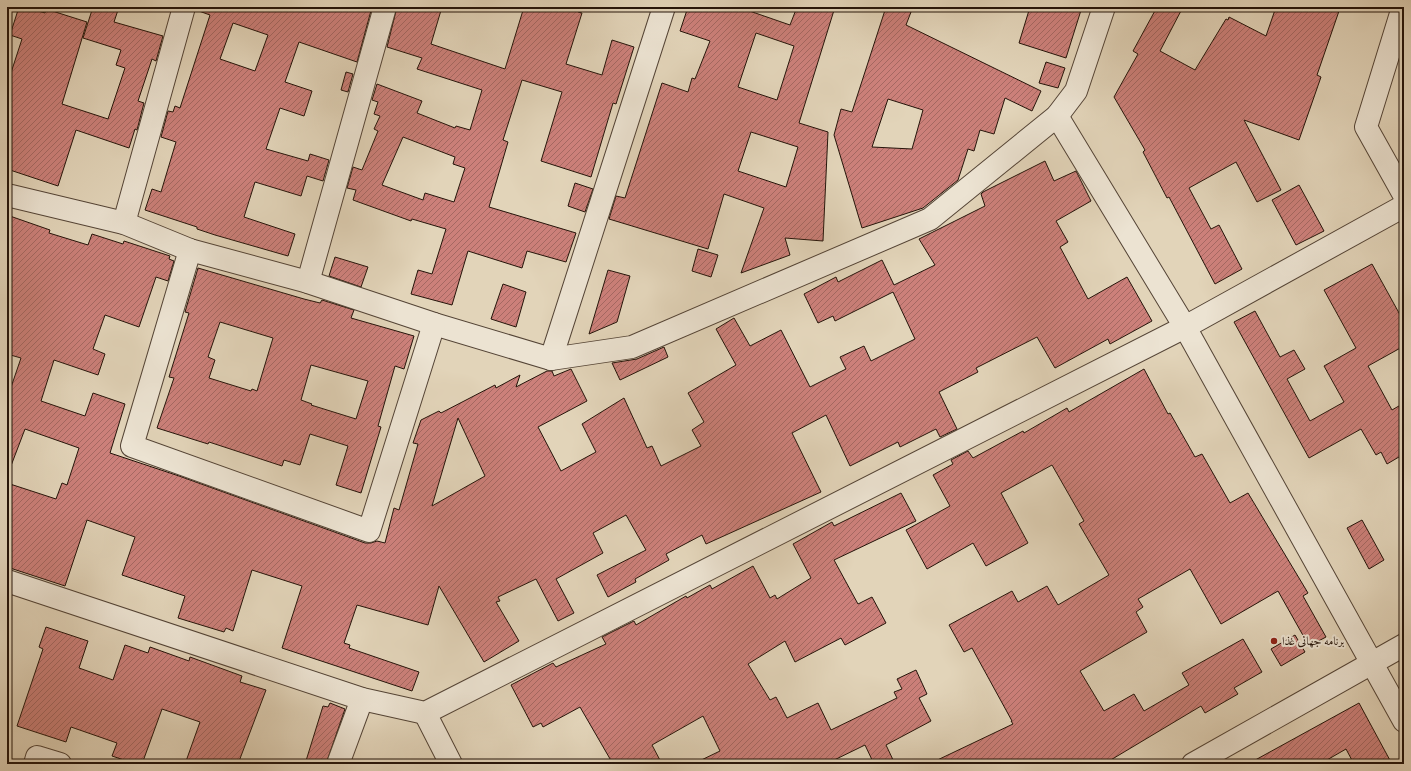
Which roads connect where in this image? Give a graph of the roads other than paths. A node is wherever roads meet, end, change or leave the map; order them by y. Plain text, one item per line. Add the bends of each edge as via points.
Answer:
1 (184, 7) edge
2 (385, 7) edge
3 (664, 7) edge
4 (1104, 7) edge
5 (1403, 7) edge
6 (1404, 56) edge
7 (1385, 66) junction
8 (1057, 116) junction
9 (7, 195) edge
10 (1404, 195) edge
11 (1404, 206) edge
12 (124, 223) junction
13 (190, 250) junction
14 (308, 282) junction
15 (434, 324) junction
16 (1185, 327) junction
17 (551, 358) junction
18 (7, 581) edge
19 (1404, 645) edge
20 (1372, 664) junction
21 (362, 699) junction
22 (425, 713) junction
23 (1404, 721) edge
24 (35, 764) edge
25 (60, 764) edge
26 (338, 764) edge
27 (450, 764) edge
28 (1193, 764) edge

1 - 12 street
2 - 14 street
3 - 17 street
4 - 8 street via 1076,91
5 - 7 street
6 - 7 street
7 - 10 street via 1366,127
8 - 16 street
8 - 17 street via 930,219 632,346
9 - 12 street
11 - 16 street
12 - 13 street
13 - 14 street
13 - 15 street via 132,446 369,531
14 - 15 street
15 - 17 street
16 - 20 street
16 - 22 street
18 - 21 street
19 - 20 street
20 - 23 street
20 - 28 street
21 - 22 street
21 - 26 street
22 - 27 street
24 - 25 street via 37,757

